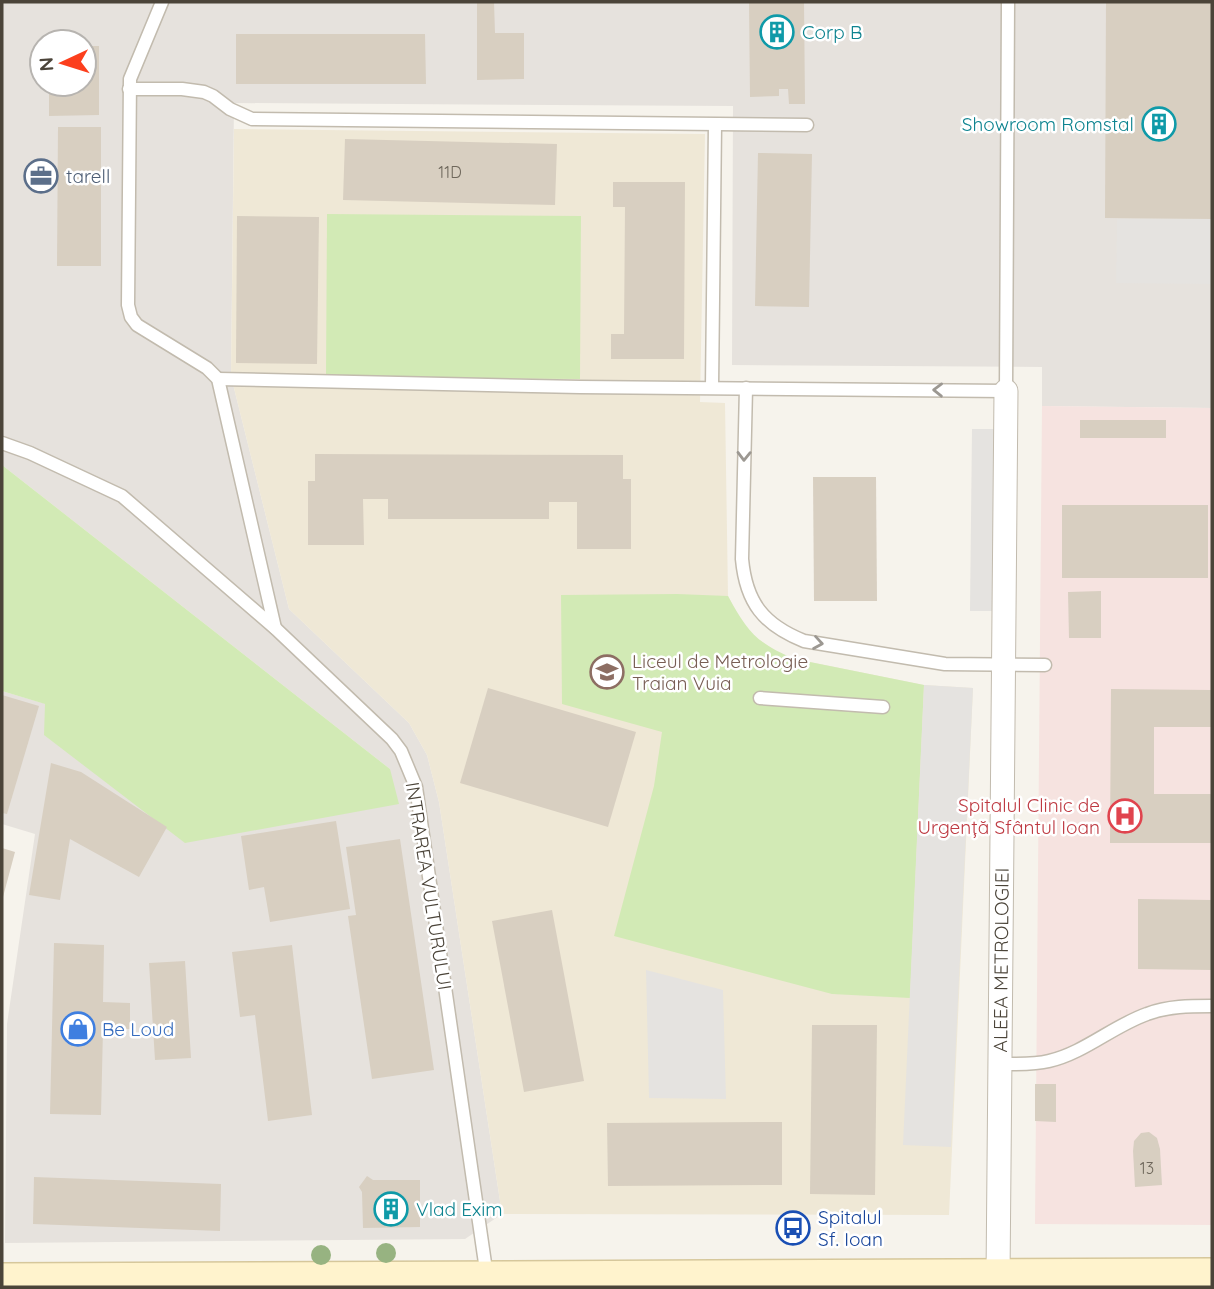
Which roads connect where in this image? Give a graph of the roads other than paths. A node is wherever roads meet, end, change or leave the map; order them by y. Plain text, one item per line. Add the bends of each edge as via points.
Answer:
1 (162, 2) edge
2 (1008, 2) edge
3 (129, 89) junction
4 (715, 125) junction
5 (807, 125) dead end
6 (218, 379) junction
7 (712, 387) junction
8 (746, 388) junction
9 (1006, 391) junction
10 (2, 443) edge
11 (275, 628) junction
12 (1003, 664) junction
13 (1045, 664) dead end
14 (760, 698) dead end
15 (883, 706) dead end
16 (1212, 1006) edge
17 (1000, 1064) junction
18 (1212, 1275) edge
19 (998, 1277) junction
20 (487, 1278) junction
21 (2, 1280) edge

1 - 3 lane
2 - 9 lane
3 - 4 lane via 204,92 252,119
3 - 6 lane via 131,317 137,326
4 - 5 lane
4 - 7 lane
6 - 7 lane
6 - 11 lane
7 - 8 lane
9 -> 8 lane
8 -> 12 lane via 742,559 746,586 765,619 804,641 945,664
9 - 12 street, ALEEA METROLOGIEI
10 - 11 lane, INTRAREA VULTURULUI via 122,496
11 - 20 lane, INTRAREA VULTURULUI via 392,739 416,787
12 - 13 lane
12 - 17 street, ALEEA METROLOGIEI
14 - 15 lane
16 - 17 lane via 1148,1013 1070,1054 1031,1064
17 - 19 street, ALEEA METROLOGIEI
18 - 19 main road
19 - 20 main road
20 - 21 main road

